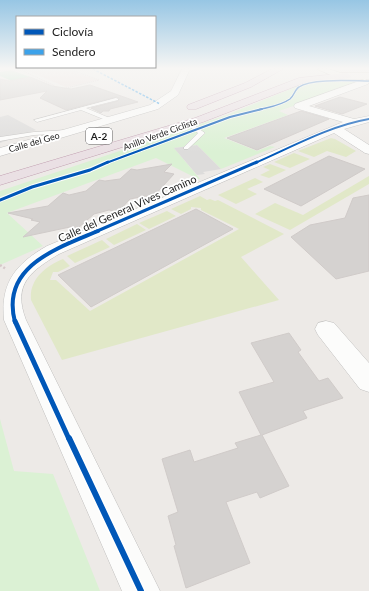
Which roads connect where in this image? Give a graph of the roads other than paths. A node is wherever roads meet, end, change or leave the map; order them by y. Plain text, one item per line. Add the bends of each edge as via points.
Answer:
1 (169, 97) edge
2 (215, 97) edge
3 (218, 97) edge
4 (238, 97) edge
5 (259, 97) edge
6 (322, 97) edge
7 (116, 99) dead end
8 (197, 105) junction
9 (81, 108) junction
10 (182, 110) dead end
11 (153, 113) junction
12 (37, 120) dead end
13 (110, 120) junction
14 (353, 123) edge
15 (139, 124) dead end
16 (193, 127) dead end
17 (69, 132) junction
18 (0, 139) edge
19 (186, 148) dead end
20 (369, 150) edge
21 (0, 152) edge
22 (0, 178) edge
23 (0, 181) edge
24 (326, 329) dead end
25 (369, 381) edge
26 (141, 591) edge

1 - 11 street, Calle del Geo
2 - 8 highway
3 - 8 highway
4 - 22 highway, A-2
5 - 23 highway via 193,122
6 - 14 street via 299,106
7 - 9 lane
8 - 10 highway
9 - 12 lane
9 - 13 lane
11 - 13 street, Calle del Geo
11 - 15 highway
13 - 17 street, Calle del Geo
14 - 20 street
14 - 26 street, Calle del General Vives Camino via 53,250 24,271 14,284 10,296 12,309 24,342
16 - 19 lane via 202,133
17 - 18 lane, Calle del Geo
17 - 21 street, Calle del Geo
24 - 25 street

